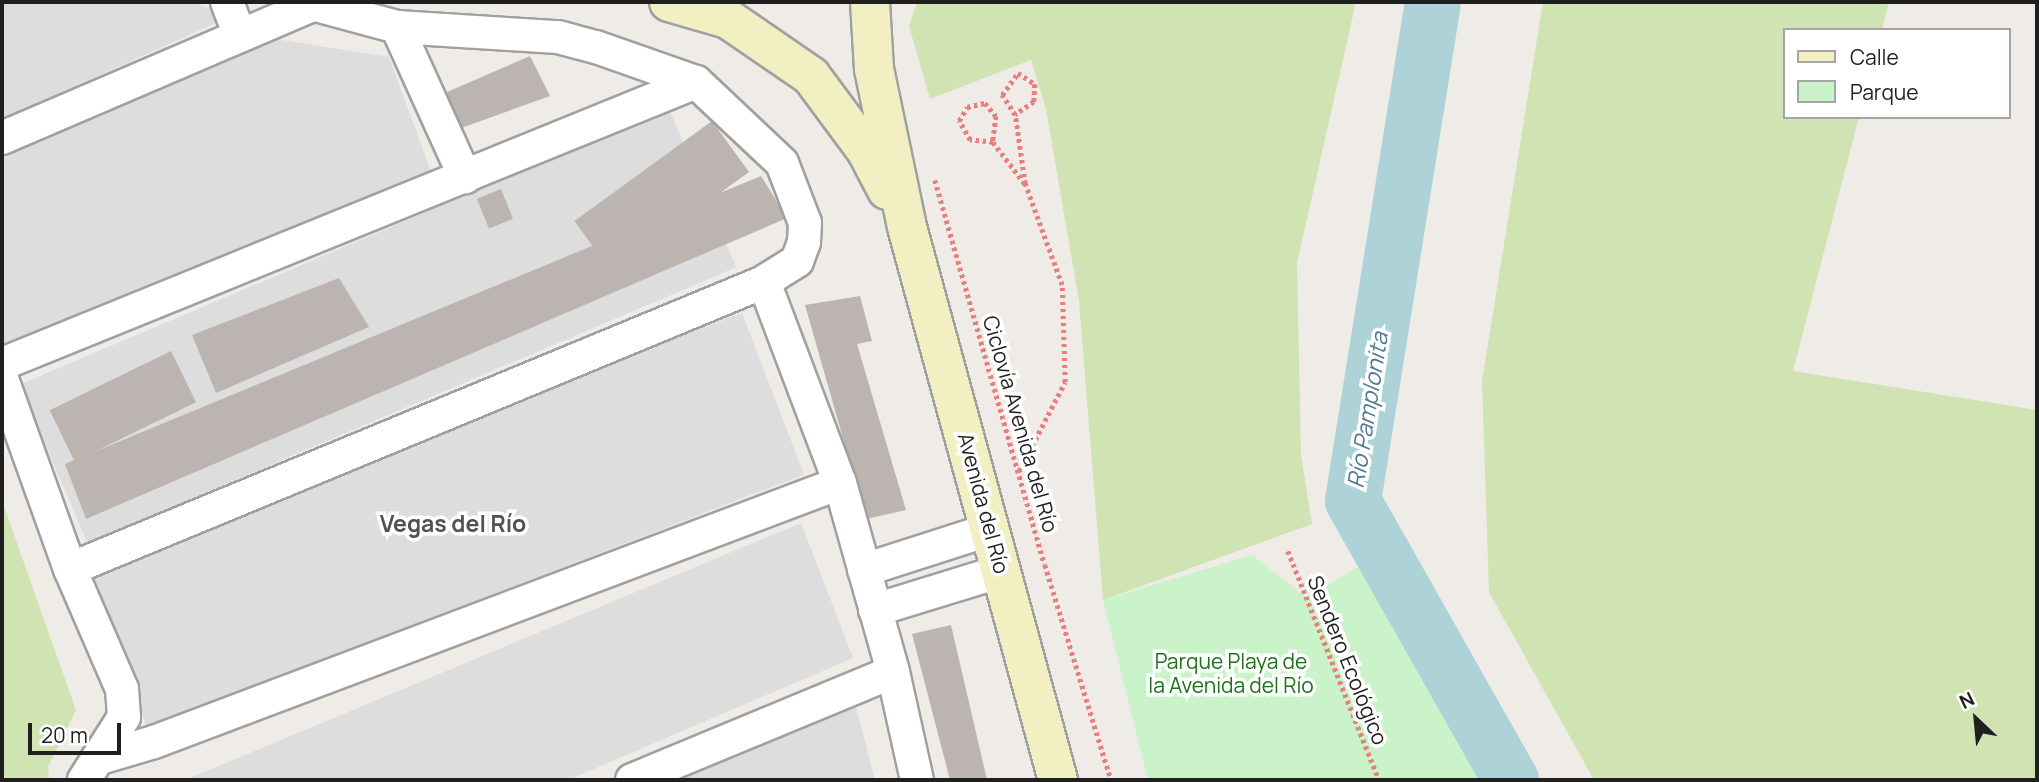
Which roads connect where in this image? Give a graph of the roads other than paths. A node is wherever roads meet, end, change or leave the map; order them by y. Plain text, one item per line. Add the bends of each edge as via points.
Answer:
1 (227, 2) edge
2 (669, 2) edge
3 (870, 2) edge
4 (308, 3) edge
5 (397, 27) junction
6 (240, 36) junction
7 (696, 82) junction
8 (2, 138) edge
9 (465, 177) junction
10 (907, 227) junction
11 (764, 282) junction
12 (2, 364) edge
13 (2, 379) edge
14 (840, 483) junction
15 (992, 529) junction
16 (70, 569) junction
17 (864, 570) junction
18 (1002, 571) junction
19 (876, 610) junction
20 (893, 672) junction
21 (91, 770) edge
22 (632, 780) edge
23 (917, 780) edge
24 (1058, 780) edge

1 - 6 street
2 - 10 main road, Avenida del Río via 728,19 811,76 866,150
3 - 10 main road, Avenida del Río via 874,69
4 - 5 street
4 - 6 street
5 - 7 street via 558,37
5 - 9 street
6 - 8 street
7 - 9 street
7 - 11 street via 782,163 801,206 805,233 797,261
9 - 12 street
10 - 15 main road, Avenida del Río
11 - 14 street
11 - 16 street
13 - 16 street
14 - 17 street
14 - 21 street via 167,737
15 - 17 street
15 - 18 main road, Avenida del Río
16 - 21 street via 122,689 124,717
17 - 19 street
18 - 19 street
18 - 24 main road, Avenida del Río
19 - 20 street
20 - 22 street
20 - 23 street

